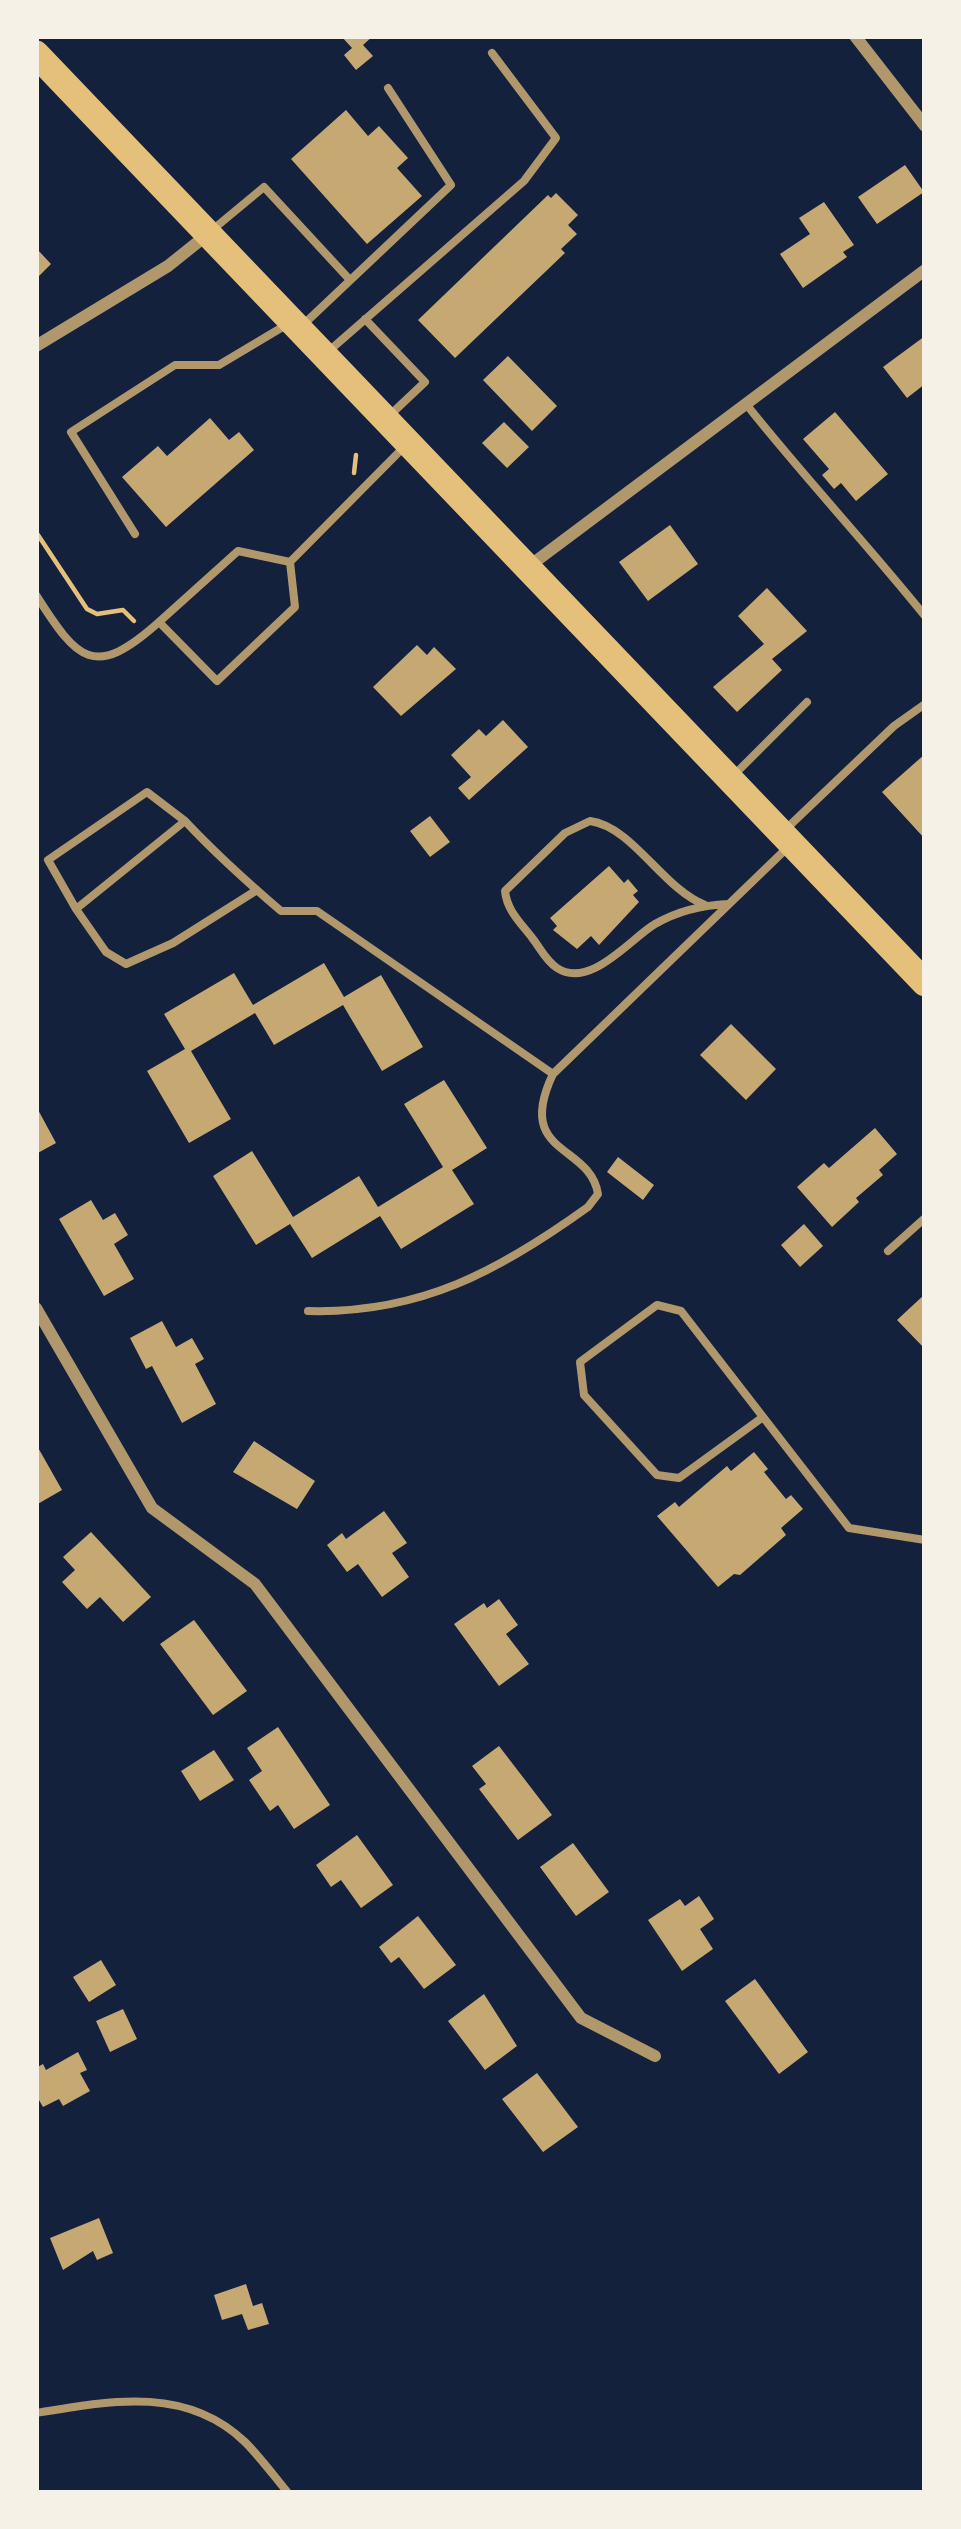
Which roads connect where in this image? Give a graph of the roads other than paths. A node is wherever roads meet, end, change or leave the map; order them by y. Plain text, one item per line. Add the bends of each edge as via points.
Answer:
1 (855, 36) edge
2 (492, 53) dead end
3 (36, 54) edge
4 (388, 88) dead end
5 (925, 126) edge
6 (209, 233) junction
7 (925, 270) edge
8 (350, 280) junction
9 (365, 319) junction
10 (296, 324) junction
11 (36, 346) edge
12 (325, 355) junction
13 (746, 404) junction
14 (386, 419) junction
15 (408, 442) junction
16 (135, 534) dead end
17 (290, 562) junction
18 (527, 568) junction
19 (36, 595) edge
20 (925, 616) edge
21 (159, 622) junction
22 (807, 702) dead end
23 (925, 704) edge
24 (730, 778) junction
25 (185, 821) junction
26 (786, 838) junction
27 (257, 890) junction
28 (729, 904) junction
29 (706, 905) junction
30 (76, 909) junction
31 (925, 983) edge
32 (553, 1074) junction
33 (925, 1218) edge
34 (888, 1251) dead end
35 (36, 1308) edge
36 (308, 1311) dead end
37 (763, 1417) junction
38 (925, 1540) edge
39 (655, 2056) dead end
40 (36, 2413) edge
41 (288, 2493) edge

1 - 5 street
2 - 9 lane via 556,138 524,181
3 - 6 highway
4 - 8 lane via 451,185
6 - 8 lane via 264,187
6 - 10 highway
6 - 11 street
7 - 13 street
8 - 10 lane
9 - 12 lane
9 - 14 lane via 425,382
10 - 12 highway
10 - 16 lane via 219,365 175,365 71,432
12 - 14 highway
13 - 18 street
13 - 20 lane
14 - 15 highway
15 - 17 lane
15 - 18 highway
17 - 21 lane via 238,551
17 - 21 lane via 295,607 218,681
18 - 24 highway
19 - 21 lane via 72,647 88,656 116,655
22 - 24 lane
23 - 26 lane via 894,725
24 - 26 highway
25 - 27 lane
25 - 30 lane
25 - 30 lane via 147,792 48,860
26 - 28 lane
26 - 31 highway
27 - 30 lane via 126,964 106,952
27 - 32 lane via 280,911 317,911
28 - 29 lane
28 - 32 lane
29 - 29 lane via 671,885 616,832 590,821 565,833 505,891 545,956 569,973
32 - 36 lane via 541,1112 548,1138 596,1182 588,1207 447,1291 385,1308
33 - 34 lane
35 - 39 street via 152,1508 255,1584 581,2018
37 - 37 lane via 681,1311 657,1305 580,1362 584,1395 657,1475 680,1478
37 - 38 lane via 849,1528
40 - 41 lane via 120,2399 204,2413 243,2440

